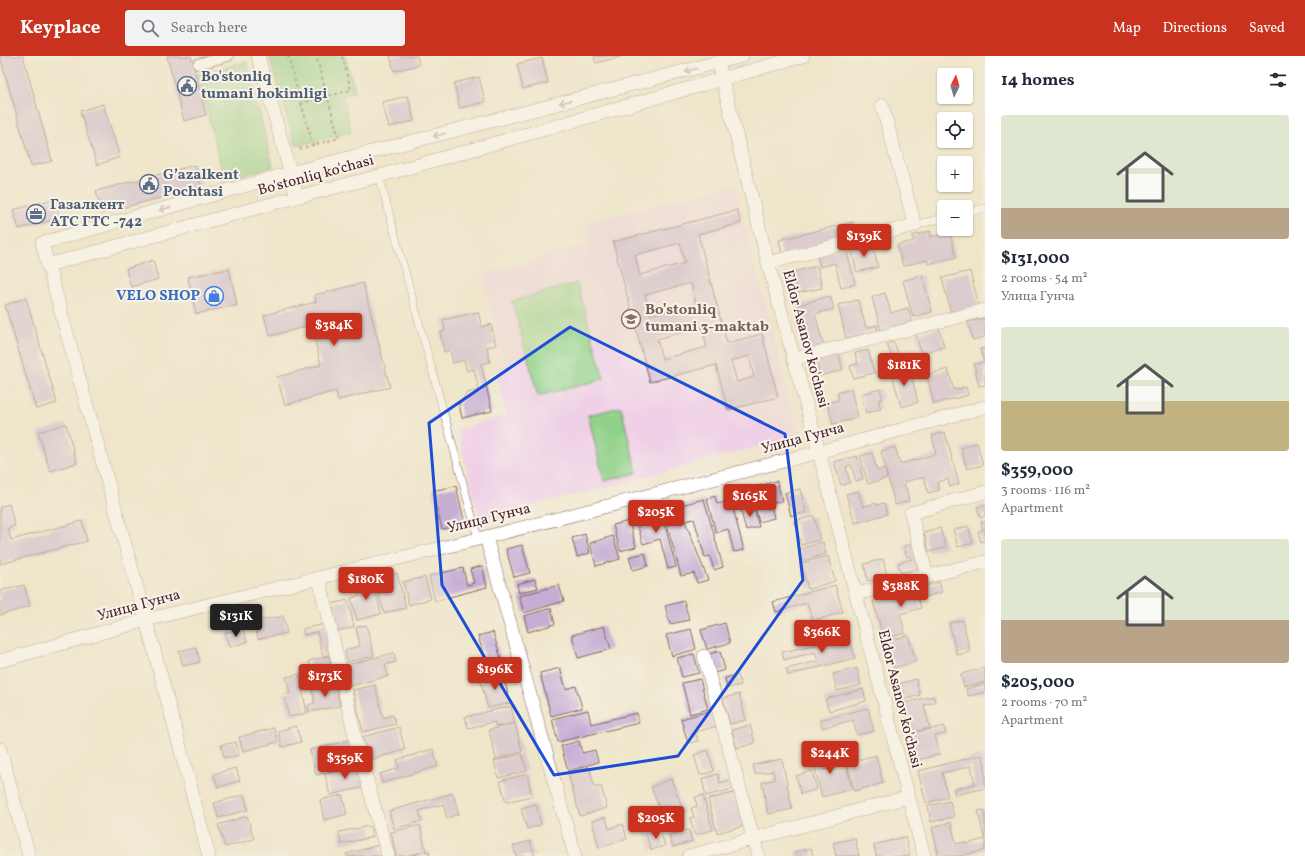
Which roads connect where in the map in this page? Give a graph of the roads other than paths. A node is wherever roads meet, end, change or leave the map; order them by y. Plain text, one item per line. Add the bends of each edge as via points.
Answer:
1 (228, 56) edge
2 (258, 56) edge
3 (742, 56) edge
4 (803, 56) edge
5 (717, 59) edge
6 (198, 64) dead end
7 (722, 78) junction
8 (882, 105) dead end
9 (290, 174) junction
10 (379, 176) junction
11 (297, 197) junction
12 (985, 208) edge
13 (973, 211) edge
14 (937, 220) edge
15 (915, 225) junction
16 (768, 263) junction
17 (48, 265) junction
18 (985, 310) edge
19 (794, 359) junction
20 (985, 407) edge
21 (819, 452) junction
22 (985, 492) edge
23 (482, 538) junction
24 (985, 562) edge
25 (927, 576) junction
26 (319, 578) junction
27 (856, 594) junction
28 (146, 620) junction
29 (704, 656) dead end
30 (0, 661) edge
31 (0, 750) edge
32 (908, 796) junction
33 (754, 839) junction
34 (28, 856) edge
35 (209, 856) edge
36 (388, 856) edge
37 (575, 856) edge
38 (689, 856) edge
39 (758, 856) edge
40 (924, 856) edge

1 - 6 street
2 - 9 street
3 - 5 street, Bo'stonliq ko'chasi
4 - 7 street, Bo'stonliq ko'chasi
5 - 7 street, Eldor Asanov ko'chasi
5 -> 9 street, Bo'stonliq ko'chasi
7 - 10 street, Bo'stonliq ko'chasi
7 - 16 street, Eldor Asanov ko'chasi
8 - 15 street
9 - 11 street
9 -> 17 street, Bo'stonliq ko'chasi via 42,243
10 - 11 street, Bo'stonliq ko'chasi
10 - 23 lane
11 - 17 street, Bo'stonliq ko'chasi
12 - 13 lane
14 - 15 lane
15 - 16 street
16 - 19 street, Eldor Asanov ko'chasi
17 - 28 street
18 - 19 street
19 - 21 street, Eldor Asanov ko'chasi
20 - 21 street, Улица Гунча
21 - 23 street, Улица Гунча
21 - 27 street, Eldor Asanov ko'chasi
22 - 25 street via 911,513
23 - 26 street, Улица Гунча
23 - 37 street
24 - 25 street
25 - 27 street
26 - 28 street, Улица Гунча
26 - 36 street via 356,741
27 - 32 street, Eldor Asanov ko'chasi
28 - 30 street, Улица Гунча
28 - 35 street
29 - 33 street
31 - 34 street
32 - 33 street
32 - 40 street, Eldor Asanov ko'chasi
33 - 38 street
33 - 39 street

